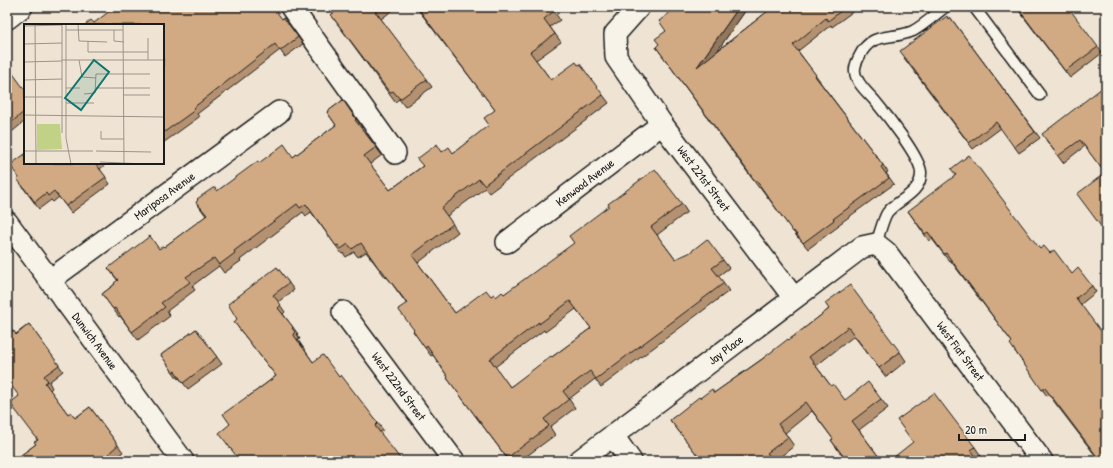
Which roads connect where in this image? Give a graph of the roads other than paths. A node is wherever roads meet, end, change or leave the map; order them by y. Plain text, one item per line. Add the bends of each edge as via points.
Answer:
1 (22, 7) edge
2 (291, 7) edge
3 (639, 7) edge
4 (944, 7) edge
5 (974, 7) edge
6 (7, 18) edge
7 (1040, 95) dead end
8 (279, 112) dead end
9 (662, 124) junction
10 (395, 153) dead end
11 (7, 222) edge
12 (507, 242) dead end
13 (876, 244) junction
14 (50, 280) junction
15 (794, 298) junction
16 (343, 312) dead end
17 (612, 436) junction
18 (183, 461) edge
19 (454, 461) edge
20 (579, 461) edge
21 (631, 461) edge
22 (1042, 461) edge

1 - 6 main road
2 - 10 street
3 - 9 street, West 221st Street via 615,34 616,57
4 - 13 lane via 914,30 897,36 877,38 864,48 857,62 855,71 858,80 912,151 921,172 911,194 887,213
5 - 7 lane
8 - 14 street, Mariposa Avenue
9 - 12 street, Kenwood Avenue
9 - 15 street, West 221st Street
11 - 14 street, Dunwich Avenue
13 - 15 street, Jay Place via 862,247
13 - 22 street, West Fiat Street via 886,252
14 - 18 street, Dunwich Avenue
15 - 17 street, Jay Place
16 - 19 street, West 222nd Street
17 - 20 street, Jay Place
17 - 21 street

